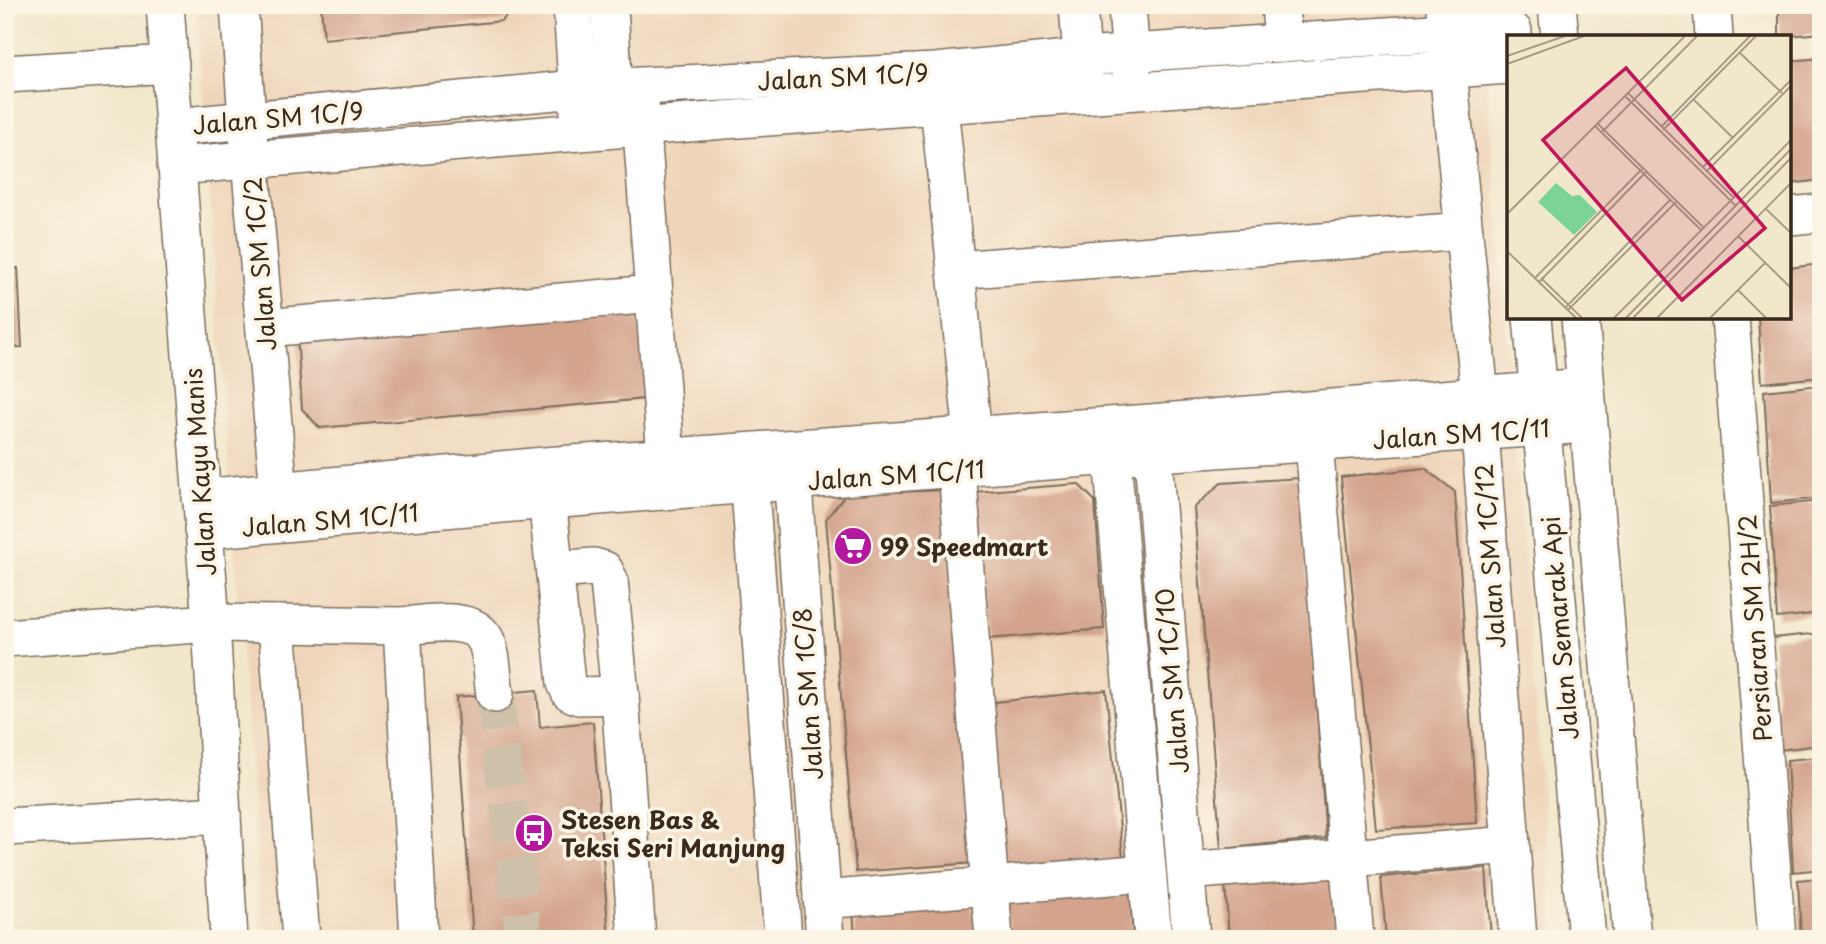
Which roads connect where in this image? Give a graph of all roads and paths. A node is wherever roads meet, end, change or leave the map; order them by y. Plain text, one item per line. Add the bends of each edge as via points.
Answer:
1 (165, 5) edge
2 (239, 5) edge
3 (572, 5) edge
4 (609, 5) edge
5 (1079, 5) edge
6 (1127, 5) edge
7 (1280, 5) edge
8 (1557, 5) edge
9 (1712, 5) edge
10 (1446, 19) edge
11 (1512, 34) edge
12 (1560, 35) edge
13 (1714, 35) edge
14 (1507, 37) edge
15 (1283, 43) junction
16 (1131, 53) junction
17 (1083, 58) junction
18 (170, 64) junction
19 (1448, 69) junction
20 (5, 74) edge
21 (627, 87) junction
22 (576, 89) junction
23 (1133, 92) junction
24 (1084, 95) junction
25 (939, 106) junction
26 (248, 120) junction
27 (174, 127) junction
28 (629, 127) junction
29 (580, 131) junction
30 (250, 160) junction
31 (176, 166) junction
32 (1821, 213) edge
33 (1791, 216) edge
34 (1464, 231) junction
35 (956, 270) junction
36 (653, 294) junction
37 (1532, 318) edge
38 (1580, 318) edge
39 (1730, 318) edge
40 (265, 328) junction
41 (1585, 387) junction
42 (1537, 392) junction
43 (1480, 414) junction
44 (1588, 424) junction
45 (1540, 428) junction
46 (973, 436) junction
47 (1152, 438) junction
48 (1110, 441) junction
49 (1314, 443) junction
50 (666, 458) junction
51 (792, 465) junction
52 (748, 468) junction
53 (957, 469) junction
54 (546, 483) junction
55 (280, 507) junction
56 (202, 514) junction
57 (555, 570) junction
58 (211, 623) junction
59 (277, 624) junction
60 (401, 626) junction
61 (5, 638) edge
62 (495, 694) tunnel mouth
63 (620, 695) junction
64 (222, 815) junction
65 (5, 827) edge
66 (1511, 845) junction
67 (1348, 858) junction
68 (1186, 870) junction
69 (1147, 873) junction
70 (990, 886) junction
71 (822, 900) junction
72 (229, 939) edge
73 (300, 939) edge
74 (419, 939) edge
75 (637, 939) edge
76 (783, 939) edge
77 (825, 939) edge
78 (994, 939) edge
79 (1153, 939) edge
80 (1191, 939) edge
81 (1355, 939) edge
82 (1518, 939) edge
83 (1587, 939) edge
84 (1632, 939) edge
85 (1777, 939) edge

1 - 18 street, Jalan Kayu Manis
2 - 26 street, Jalan SM 1C/2
3 - 22 street
4 - 21 street
5 - 17 street
6 - 16 street
7 - 15 street
8 - 12 street
9 - 13 street
10 - 11 street, Jalan SM 1C/9
10 - 15 street, Jalan SM 1C/9
10 - 19 street, Jalan SM 1C/12
14 - 19 street, Jalan SM 1C/9
15 - 16 street, Jalan SM 1C/9
16 - 17 street, Jalan SM 1C/9
16 - 23 street
17 - 21 street, Jalan SM 1C/9 via 935,72
17 - 24 street
18 - 20 street
18 - 27 street, Jalan Kayu Manis
19 - 23 street, Jalan SM 1C/9
19 - 34 street, Jalan SM 1C/12
21 - 22 street, Jalan SM 1C/9
21 - 28 street
22 - 26 street, Jalan SM 1C/9
22 - 29 street
23 - 24 street, Jalan SM 1C/9
24 - 25 street, Jalan SM 1C/9
25 - 28 street, Jalan SM 1C/9
25 - 35 street
26 - 27 street, Jalan SM 1C/9
26 - 30 street, Jalan SM 1C/2
27 - 31 street, Jalan Kayu Manis
28 - 29 street, Jalan SM 1C/9
28 - 36 street
29 - 30 street, Jalan SM 1C/9
30 - 31 street, Jalan SM 1C/9
30 - 40 street, Jalan SM 1C/2
31 - 56 street, Jalan Kayu Manis
32 - 33 street
34 - 35 street
34 - 43 street, Jalan SM 1C/12
35 - 46 street
36 - 40 street
36 - 50 street
37 - 42 street, Jalan Semarak Api
38 - 41 street, Jalan Semarak Api
39 - 85 street, Persiaran SM 2H/2
40 - 55 street, Jalan SM 1C/2
41 - 42 street, Jalan SM 1C/11
41 - 44 street, Jalan Semarak Api
42 - 43 street, Jalan SM 1C/11
42 - 45 street, Jalan Semarak Api
43 - 45 street, Jalan SM 1C/11
43 - 47 street, Jalan SM 1C/11
43 - 49 street, Jalan SM 1C/11
43 - 66 street, Jalan SM 1C/12
44 - 45 street, Jalan SM 1C/11
44 - 84 street, Jalan Semarak Api
45 - 83 street, Jalan Semarak Api
46 - 48 street, Jalan SM 1C/11
46 - 51 street, Jalan SM 1C/11
47 - 48 street, Jalan SM 1C/11
47 - 49 street, Jalan SM 1C/11
47 - 68 street, Jalan SM 1C/10
48 - 53 street, Jalan SM 1C/11
48 - 69 street, Jalan SM 1C/10
49 - 67 street
50 - 52 street, Jalan SM 1C/11
50 - 54 street, Jalan SM 1C/11
51 - 52 street, Jalan SM 1C/11
51 - 53 street, Jalan SM 1C/11
51 - 71 street, Jalan SM 1C/8
52 - 54 street, Jalan SM 1C/11
52 - 76 street, Jalan SM 1C/8
53 - 70 street
54 - 55 street, Jalan SM 1C/11
54 - 57 street
55 - 56 street, Jalan SM 1C/11
56 - 58 street, Jalan Kayu Manis
57 - 63 street via 570,692
57 - 63 street via 604,570 609,580
58 - 59 street
58 - 61 street
58 - 64 street, Jalan Kayu Manis
59 - 60 street
59 - 73 street
60 - 62 street via 453,624 476,631 485,639
60 - 74 street
63 - 75 street
64 - 65 street
64 - 72 street, Jalan Kayu Manis
66 - 67 street
66 - 82 street, Jalan SM 1C/12
67 - 68 street
67 - 81 street
68 - 80 street, Jalan SM 1C/10
69 - 70 street
69 - 79 street, Jalan SM 1C/10
70 - 71 street
70 - 78 street
71 - 77 street, Jalan SM 1C/8

